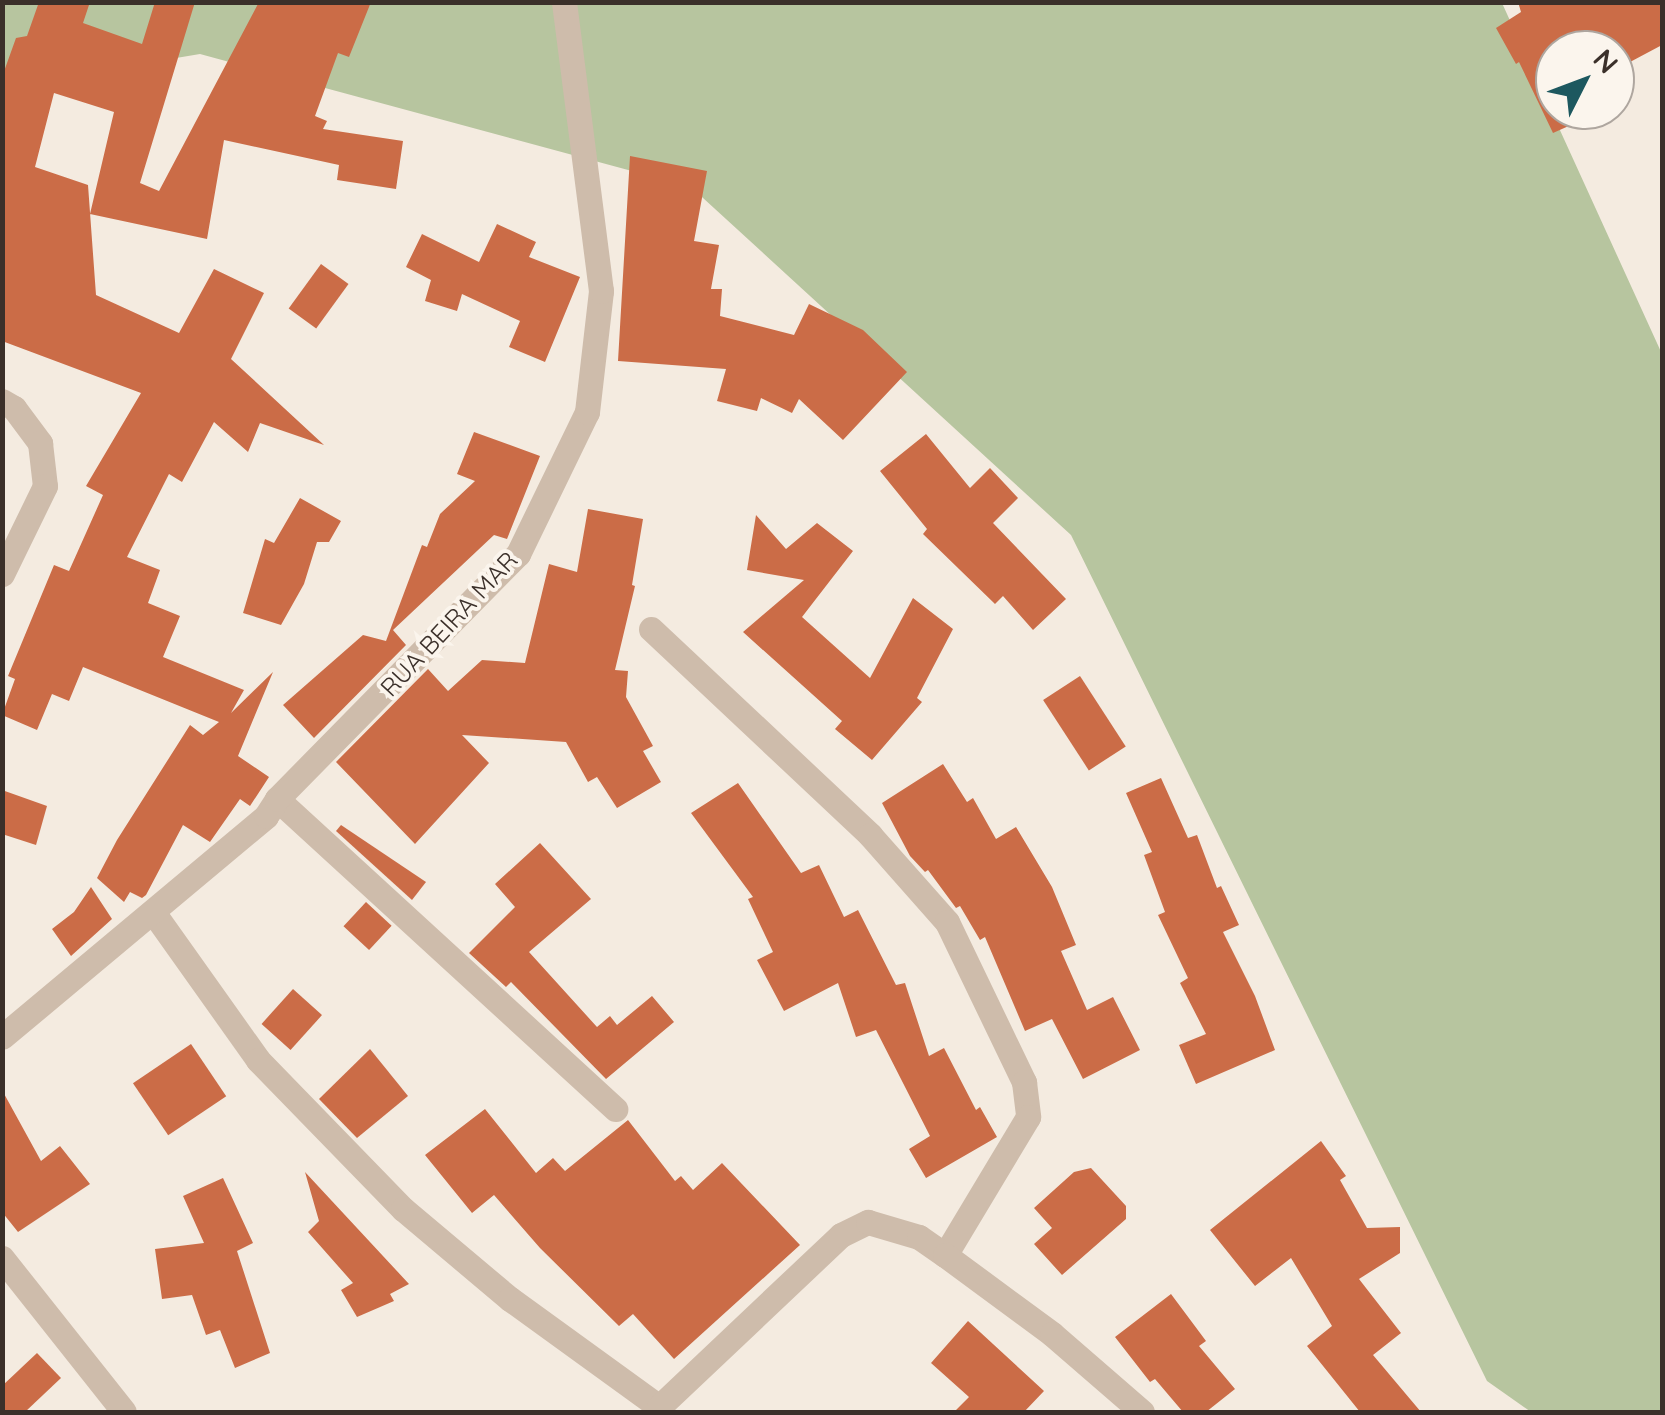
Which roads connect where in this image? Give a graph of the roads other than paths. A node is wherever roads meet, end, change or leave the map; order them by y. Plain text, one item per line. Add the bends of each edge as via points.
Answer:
1 (564, 2) edge
2 (2, 401) edge
3 (2, 574) edge
4 (651, 630) dead end
5 (278, 799) junction
6 (153, 912) junction
7 (2, 1037) edge
8 (615, 1109) dead end
9 (945, 1255) junction
10 (2, 1258) edge
11 (124, 1412) edge
12 (1142, 1412) edge

1 - 5 street, RUA BEIRA MAR via 602,291 587,412 518,554
2 - 3 street via 40,443 45,486
4 - 9 street via 870,836 947,922 1024,1082 1028,1117
5 - 6 street, RUA BEIRA MAR
5 - 8 street
6 - 7 street, RUA BEIRA MAR
6 - 9 street via 258,1060 403,1209 510,1299 659,1407 841,1235 868,1222 919,1237
9 - 12 street
10 - 11 street

